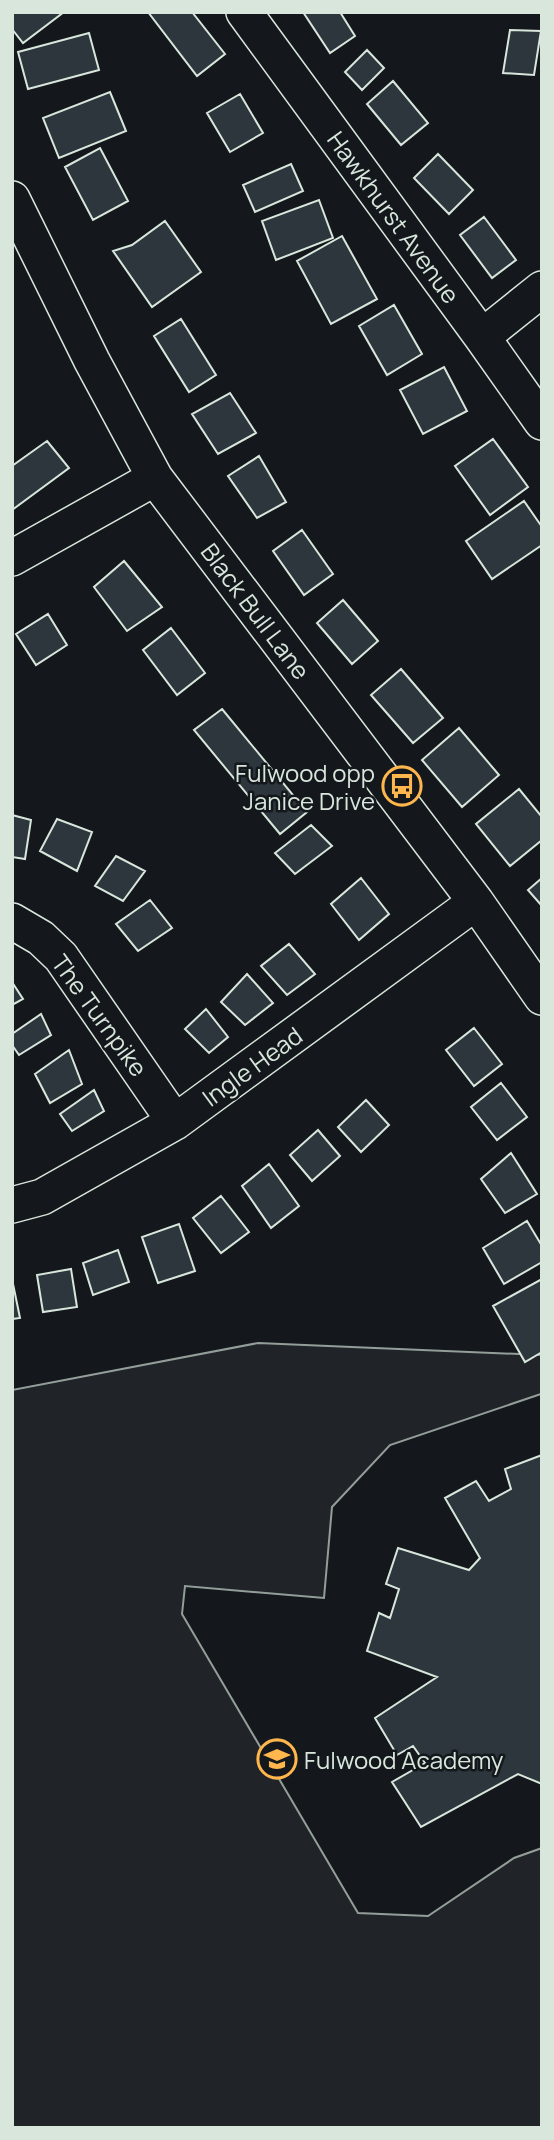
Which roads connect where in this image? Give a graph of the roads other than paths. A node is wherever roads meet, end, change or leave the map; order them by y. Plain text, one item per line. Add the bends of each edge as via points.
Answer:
1 (244, 12) edge
2 (12, 199) edge
3 (542, 289) edge
4 (482, 337) junction
5 (542, 422) edge
6 (155, 478) junction
7 (12, 558) edge
8 (476, 902) junction
9 (12, 921) edge
10 (542, 997) edge
11 (175, 1122) junction
12 (12, 1205) edge

1 - 4 street, Hawkhurst Avenue
2 - 6 street, Black Bull Lane
3 - 4 street
4 - 5 street, Hawkhurst Avenue
6 - 7 street
6 - 8 street, Black Bull Lane
8 - 10 street, Black Bull Lane
8 - 11 street, Ingle Head
9 - 11 street, The Turnpike via 61,957
11 - 12 street, Ingle Head via 42,1197

